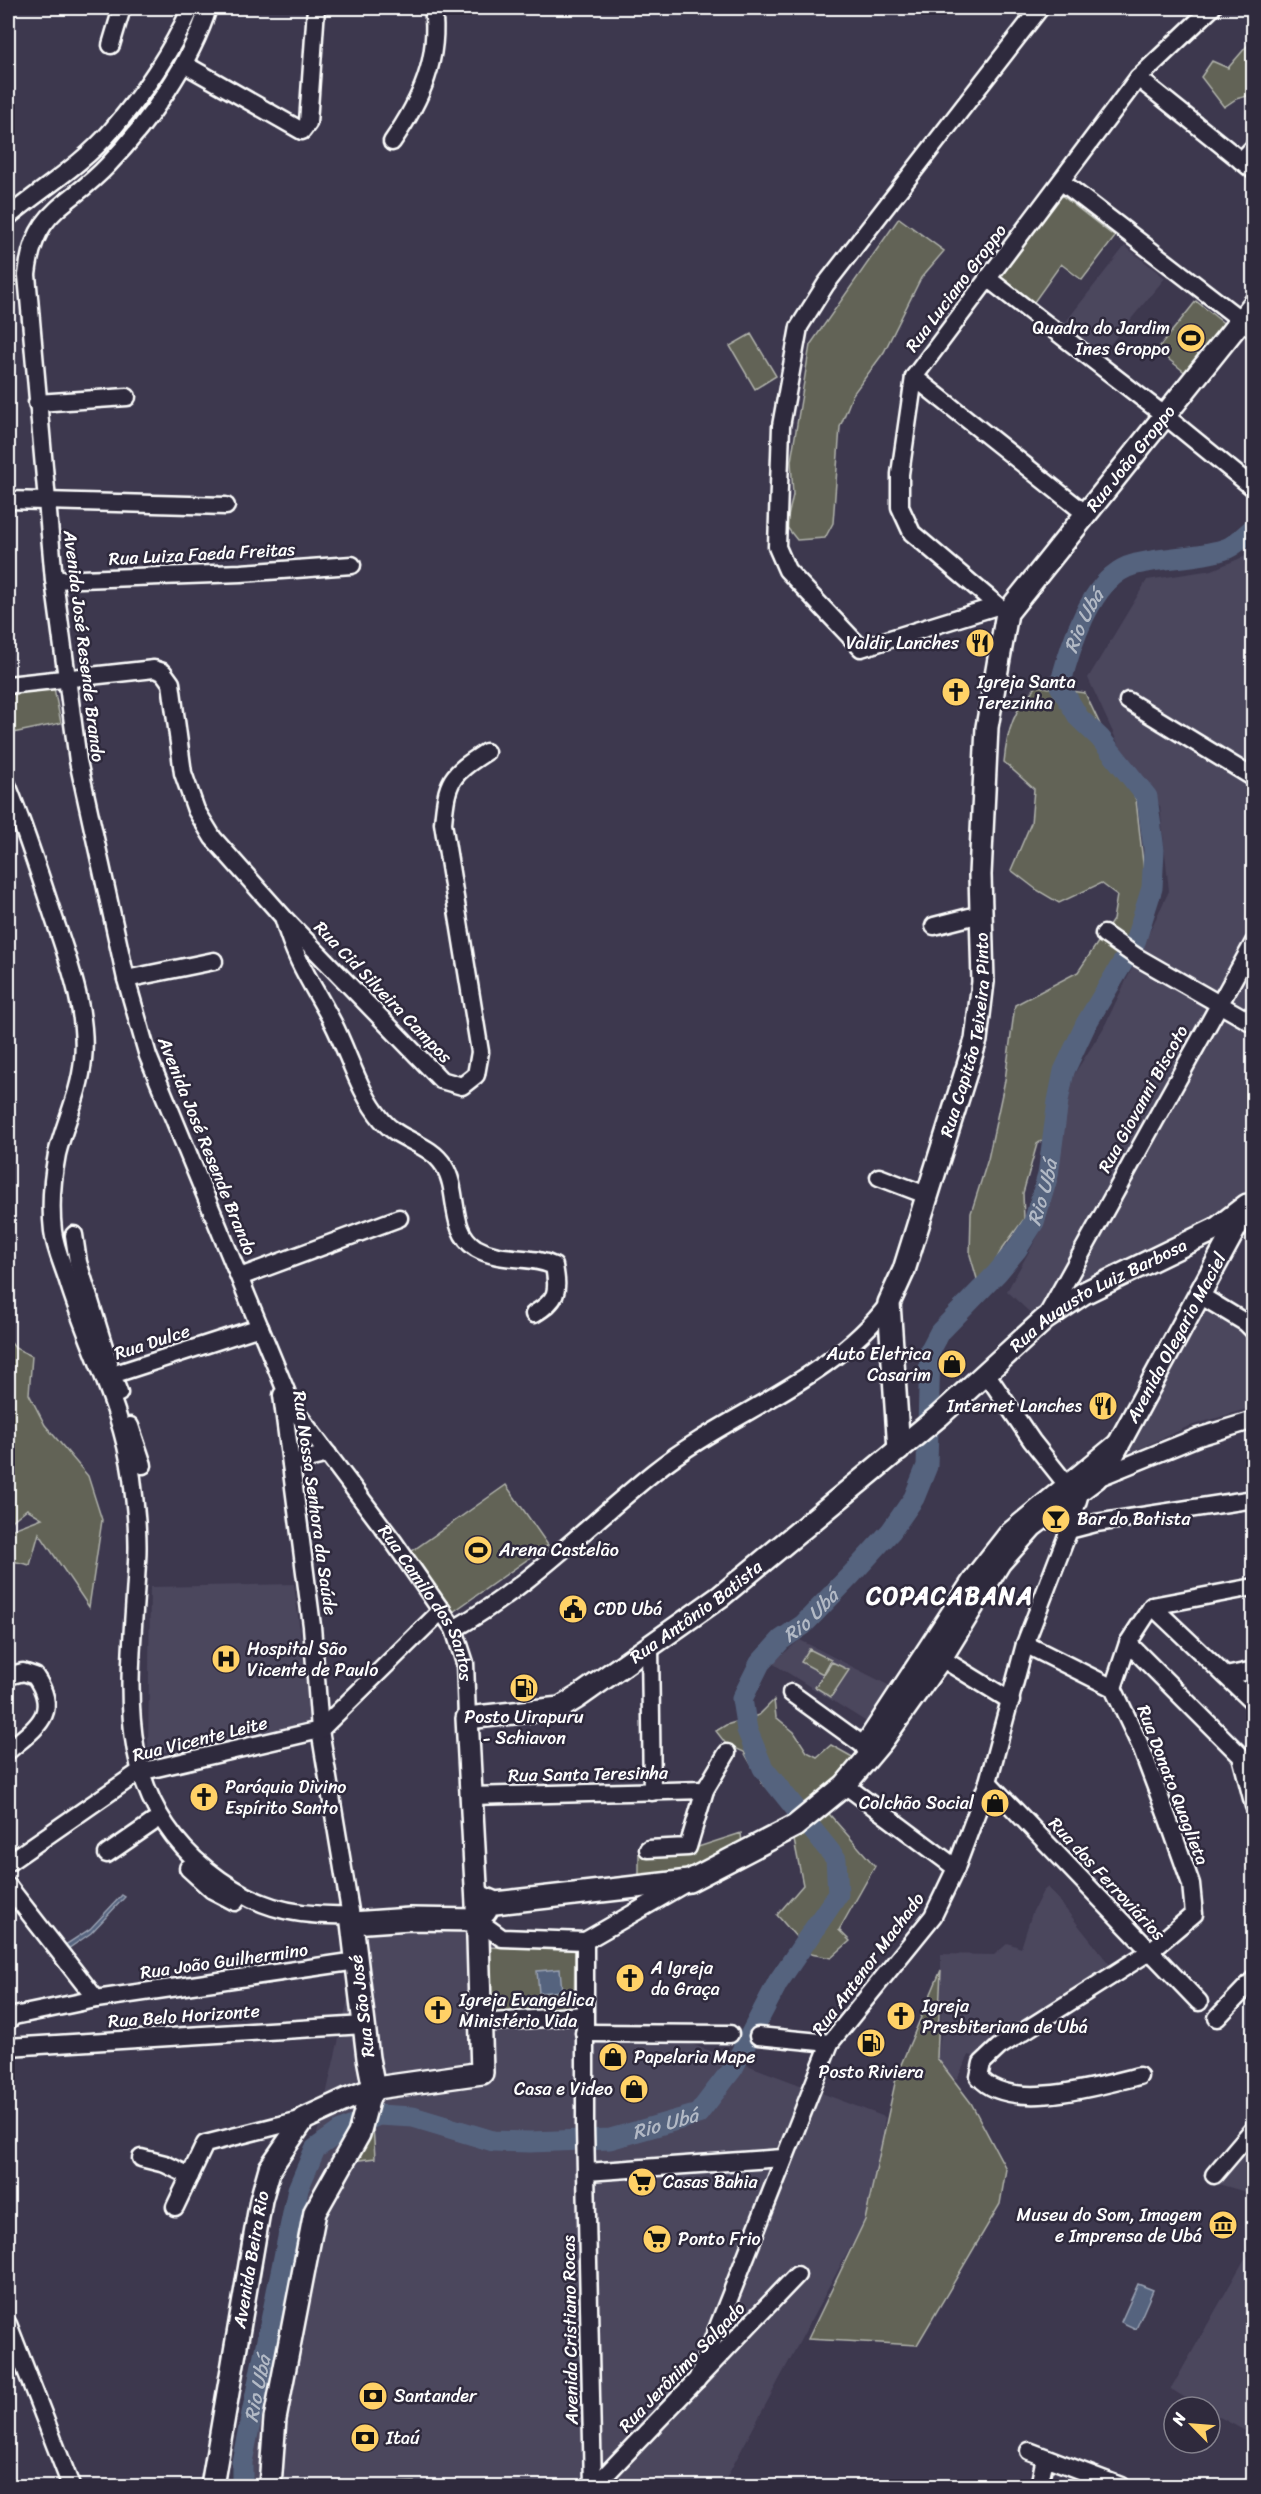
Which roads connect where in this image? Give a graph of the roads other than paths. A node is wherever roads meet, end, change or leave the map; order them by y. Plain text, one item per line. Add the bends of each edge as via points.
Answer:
1 (122, 8) edge
2 (191, 8) edge
3 (208, 8) edge
4 (316, 8) edge
5 (433, 8) edge
6 (1040, 8) edge
7 (1212, 8) edge
8 (111, 45) dead end
9 (184, 64) junction
10 (1138, 78) junction
11 (392, 142) dead end
12 (1254, 147) edge
13 (1247, 166) edge
14 (1062, 182) junction
15 (8, 218) edge
16 (987, 278) junction
17 (1254, 304) edge
18 (1247, 325) edge
19 (914, 377) junction
20 (126, 396) dead end
21 (37, 403) junction
22 (1164, 415) junction
23 (1251, 486) dead end
24 (8, 500) edge
25 (46, 500) junction
26 (226, 506) dead end
27 (1086, 514) junction
28 (352, 565) dead end
29 (54, 580) junction
30 (1002, 610) junction
31 (66, 678) junction
32 (8, 685) edge
33 (1128, 701) dead end
34 (486, 752) dead end
35 (1254, 778) edge
36 (8, 787) edge
37 (981, 914) junction
38 (284, 918) junction
39 (934, 926) dead end
40 (1110, 938) dead end
41 (1254, 942) edge
42 (214, 961) dead end
43 (126, 979) junction
44 (1218, 1004) junction
45 (1254, 1024) edge
46 (879, 1177) dead end
47 (926, 1195) junction
48 (1250, 1200) edge
49 (399, 1218) dead end
50 (74, 1235) dead end
51 (1189, 1243) junction
52 (1211, 1273) junction
53 (1068, 1276) junction
54 (240, 1277) junction
55 (1084, 1293) junction
56 (1198, 1294) junction
57 (890, 1303) junction
58 (534, 1314) dead end
59 (1045, 1319) junction
60 (259, 1326) junction
61 (1254, 1331) edge
62 (986, 1372) junction
63 (279, 1373) junction
64 (108, 1378) junction
65 (939, 1416) joint
66 (1254, 1420) edge
67 (1122, 1437) junction
68 (905, 1444) junction
69 (328, 1454) junction
70 (291, 1463) junction
71 (143, 1465) dead end
72 (1079, 1488) junction
73 (1254, 1498) edge
74 (1096, 1523) junction
75 (1069, 1530) junction
76 (1254, 1587) edge
77 (1152, 1606) junction
78 (442, 1610) junction
79 (454, 1629) junction
80 (1128, 1643) junction
81 (1025, 1644) junction
82 (650, 1647) junction
83 (941, 1658) junction
84 (1254, 1670) edge
85 (8, 1676) edge
86 (1226, 1676) junction
87 (1113, 1688) junction
88 (791, 1693) dead end
89 (1011, 1701) junction
90 (1254, 1703) edge
91 (467, 1718) junction
92 (320, 1730) junction
93 (866, 1750) junction
94 (8, 1751) edge
95 (727, 1753) dead end
96 (135, 1774) junction
97 (988, 1782) junction
98 (844, 1785) junction
99 (705, 1790) junction
100 (652, 1792) junction
101 (471, 1796) junction
102 (1254, 1806) edge
103 (152, 1823) junction
104 (648, 1849) dead end
105 (107, 1854) dead end
106 (8, 1863) edge
107 (956, 1868) junction
108 (689, 1881) junction
109 (8, 1886) edge
110 (477, 1892) junction
111 (495, 1903) junction
112 (326, 1914) junction
113 (351, 1919) junction
114 (477, 1920) junction
115 (585, 1941) junction
116 (1149, 1952) junction
117 (357, 1961) junction
118 (1254, 1979) edge
119 (96, 1999) junction
120 (1199, 2001) dead end
121 (584, 2015) junction
122 (1217, 2018) dead end
123 (8, 2021) edge
124 (481, 2023) junction
125 (364, 2025) junction
126 (584, 2033) junction
127 (730, 2034) dead end
128 (758, 2036) dead end
129 (830, 2043) junction
130 (8, 2047) edge
131 (1139, 2076) dead end
132 (362, 2114) junction
133 (304, 2119) junction
134 (1254, 2128) edge
135 (141, 2158) dead end
136 (783, 2158) junction
137 (586, 2165) junction
138 (1214, 2175) dead end
139 (190, 2176) junction
140 (175, 2207) dead end
141 (797, 2275) dead end
142 (8, 2324) edge
143 (697, 2380) junction
144 (1029, 2451) dead end
145 (1045, 2458) junction
146 (71, 2487) edge
147 (212, 2487) edge
148 (270, 2487) edge
149 (594, 2487) edge
150 (1039, 2487) edge
151 (1121, 2487) edge

1 - 8 street
2 - 15 street via 157,70 110,132
3 - 9 street, Avenida José Resende Brando
4 - 9 street via 308,123 302,131
5 - 11 street via 435,48 429,69 406,122
6 - 30 street via 826,284 800,327 781,426 777,547 787,570 861,648
7 - 10 street, Rua Luciano Groppo
9 - 21 street, Avenida José Resende Brando via 108,166 46,218 35,236 27,274
10 - 13 street
10 - 14 street, Rua Luciano Groppo
12 - 13 street
14 - 16 street, Rua Luciano Groppo
14 - 18 street
16 - 19 street, Rua Luciano Groppo
16 - 22 street
17 - 18 main road, Rua João Groppo
18 - 22 main road, Rua João Groppo
19 - 27 street
19 - 30 street, Rua Luciano Groppo via 900,474 900,507 912,533
20 - 21 street
21 - 25 street, Avenida José Resende Brando
22 - 23 street
22 - 27 main road, Rua João Groppo
24 - 25 street
25 - 26 street
25 - 29 street, Avenida José Resende Brando
27 - 30 main road, Rua João Groppo
28 - 29 street, Rua Luiza Faeda Freitas
29 - 31 street, Avenida José Resende Brando
30 - 37 main road, Rua Capitão Teixeira Pinto via 987,728
31 - 32 street
31 - 38 street, Rua Cid Silveira Campos via 154,669 163,672 171,683 183,773 196,810 220,846
31 - 43 street, Avenida José Resende Brando via 78,761
33 - 35 street
34 - 38 street, Rua Cid Silveira Campos via 458,770 446,796 443,823 480,1052 476,1075 462,1086 441,1080
36 - 64 street via 68,960 84,1031 78,1088 58,1153 51,1208 54,1237 74,1302
37 - 39 street
37 - 47 main road, Rua Capitão Teixeira Pinto via 983,981 976,1040
38 - 58 street via 293,952 383,1123 437,1157 444,1167 453,1188 460,1230 466,1239 492,1256 528,1258 554,1266 558,1287 551,1304
40 - 44 street
41 - 44 street, Rua Giovanni Biscoto
42 - 43 street
43 - 54 street, Avenida José Resende Brando via 148,1056
44 - 45 street
44 - 53 street, Rua Giovanni Biscoto
46 - 47 street
47 - 57 main road, Rua Capitão Teixeira Pinto
48 - 51 main road, Rua Augusto Luiz Barbosa via 1216,1229
48 - 52 main road, Avenida Olegario Maciel
49 - 54 street
50 - 64 street
51 - 52 main road via 1204,1250
51 - 55 main road, Rua Augusto Luiz Barbosa
52 - 56 main road, Avenida Olegario Maciel
53 - 55 street via 1072,1292
53 - 59 street, Rua Giovanni Biscoto
54 - 60 street, Avenida José Resende Brando
55 - 59 main road, Rua Augusto Luiz Barbosa
56 - 61 street
56 - 67 main road, Avenida Olegario Maciel
57 - 68 main road, Rua Capitão Teixeira Pinto
57 - 79 street via 873,1325 829,1360 655,1471 553,1561
59 - 62 main road, Rua Augusto Luiz Barbosa
60 - 63 street, Rua Camilo dos Santos
60 - 64 street, Rua Dulce
62 - 65 main road, Rua Augusto Luiz Barbosa
62 - 72 street via 1032,1441
63 - 69 street, Rua Camilo dos Santos via 293,1408
63 - 70 street, Rua Nossa Senhora da Saúde
64 - 71 street, Rua Dulce
64 - 96 street via 134,1497 138,1558 130,1719
65 - 68 main road, Rua Antônio Batista
66 - 72 street via 1198,1437
67 - 72 street
67 - 72 main road, Avenida Olegario Maciel via 1114,1454
68 - 82 main road, Rua Antônio Batista via 721,1596
69 - 70 street
69 - 78 street, Rua Camilo dos Santos
70 - 92 street, Rua Nossa Senhora da Saúde via 312,1626
72 - 74 street via 1085,1515
72 - 75 street, Rua Antenor Machado
72 - 83 main road, Avenida Olegario Maciel via 1032,1526 1000,1562
72 - 93 street via 1008,1532 975,1575
73 - 74 street
74 - 75 street
75 - 81 street, Rua Antenor Machado
76 - 77 street
77 - 80 street
77 - 86 street
78 - 79 street, Rua Camilo dos Santos
78 - 92 street
79 - 91 street, Rua Camilo dos Santos via 465,1663
80 - 87 street
80 - 102 street via 1241,1756
81 - 87 street
81 - 89 street, Rua Antenor Machado
82 - 91 main road, Rua Antônio Batista via 560,1708
82 - 100 street
83 - 89 street
83 - 93 main road, Avenida Olegario Maciel via 882,1741
84 - 86 street
85 - 94 street via 23,1672 35,1676 48,1701 34,1729
86 - 90 street
87 - 116 street, Rua Donato Quaglieta via 1144,1755 1191,1884 1194,1914
88 - 93 street
89 - 97 street, Rua Antenor Machado
91 - 101 main road, Rua Camilo dos Santos
92 - 96 street, Rua Vicente Leite
92 - 113 street, Rua Nossa Senhora da Saúde
93 - 98 main road, Avenida Olegario Maciel
95 - 99 street
96 - 103 street
96 - 106 street, Rua Vicente Leite
96 - 112 street via 173,1837 235,1892 282,1911
97 - 107 street, Rua Antenor Machado
97 - 116 street, Rua dos Ferroviários
98 - 107 street
98 - 108 main road, Avenida Olegario Maciel via 795,1826
99 - 100 street, Rua Santa Teresinha
99 - 104 street via 688,1847
100 - 101 street, Rua Santa Teresinha
101 - 110 main road, Rua Camilo dos Santos
103 - 105 street
103 - 112 street via 181,1861 224,1896 287,1917
107 - 129 street, Rua Antenor Machado via 933,1916
108 - 111 main road
108 - 115 street
109 - 119 street
110 - 111 main road via 481,1898
110 - 114 main road, Rua Camilo dos Santos
111 - 114 main road
112 - 113 street
113 - 114 main road
113 - 117 main road, Rua São José
114 - 115 street via 502,1938
114 - 124 main road, Rua Camilo dos Santos
115 - 121 street
116 - 120 street, Rua dos Ferroviários
116 - 131 street, Rua Donato Quaglieta via 999,2047 982,2063 979,2077 987,2087 1005,2094 1051,2094
117 - 119 street, Rua João Guilhermino
117 - 125 main road, Rua São José
118 - 122 street
119 - 123 street, Rua João Guilhermino via 14,2016
121 - 124 street
121 - 126 street
124 - 132 main road, Rua Camilo dos Santos via 482,2073
125 - 130 street, Rua Belo Horizonte
125 - 132 main road, Rua São José
126 - 127 street
126 - 137 street, Avenida Cristiano Rocas
128 - 129 street
129 - 136 street, Rua Antenor Machado
132 - 133 main road
132 - 148 main road via 315,2212 275,2420
133 - 139 street via 205,2144
133 - 147 main road, Avenida Beira Rio via 270,2168 261,2200
134 - 138 street
135 - 139 street
136 - 137 street
136 - 143 street, Rua Antenor Machado
137 - 149 street, Avenida Cristiano Rocas
139 - 140 street
141 - 143 street, Rua Jerônimo Salgado
142 - 146 street
143 - 149 street, Rua Jerônimo Salgado
144 - 145 street
145 - 150 street
145 - 151 street

